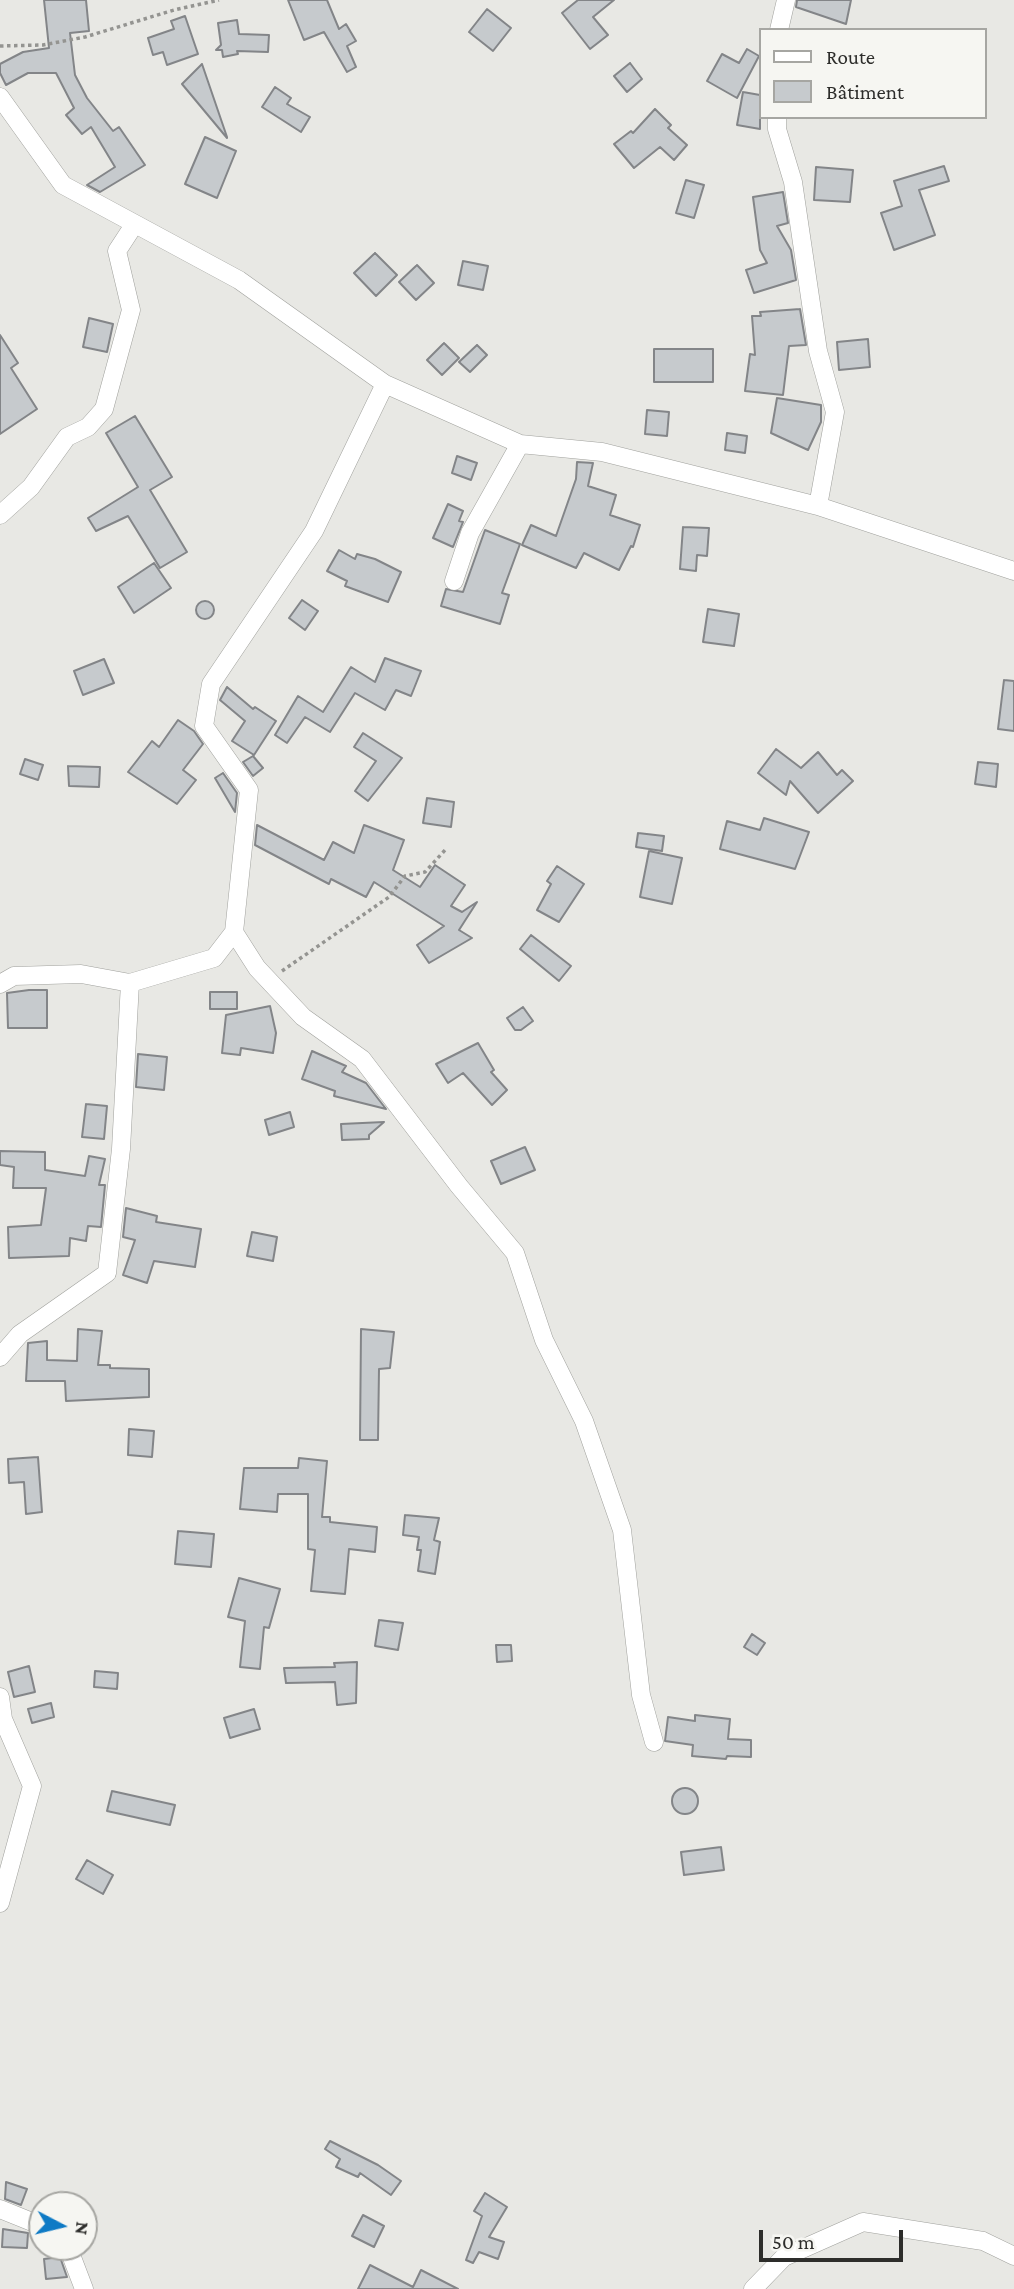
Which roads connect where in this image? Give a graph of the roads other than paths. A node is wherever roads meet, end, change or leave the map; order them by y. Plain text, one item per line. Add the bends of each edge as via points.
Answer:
1 (786, 0) edge
2 (779, 28) edge
3 (0, 97) edge
4 (777, 119) edge
5 (134, 225) junction
6 (385, 384) junction
7 (520, 444) junction
8 (818, 506) junction
9 (0, 515) edge
10 (1014, 571) edge
11 (454, 581) dead end
12 (234, 932) junction
13 (0, 984) edge
14 (130, 984) junction
15 (0, 1357) edge
16 (0, 1698) edge
17 (654, 1742) dead end
18 (0, 1903) edge
19 (0, 2209) edge
20 (28, 2220) edge
21 (1014, 2256) edge
22 (73, 2261) edge
23 (84, 2289) edge
24 (753, 2289) edge

1 - 2 street
3 - 5 street via 63,185
4 - 8 street via 793,182 818,351 835,412
5 - 6 street via 239,280
5 - 9 street via 117,251 131,310 104,409 88,427 66,438 31,487
6 - 7 street
6 - 12 street via 314,531 211,684 204,726 249,790
7 - 8 street via 602,452
7 - 11 street via 470,533
8 - 10 street
12 - 14 street via 214,958
12 - 17 street via 257,968 303,1017 362,1059 515,1253 544,1340 584,1421 622,1530 641,1695
13 - 14 street via 14,976 81,974
14 - 15 street via 121,1149 107,1273 20,1334
16 - 18 street via 3,1719 32,1786
19 - 20 street
21 - 24 street via 983,2241 863,2222 784,2257
22 - 23 street

